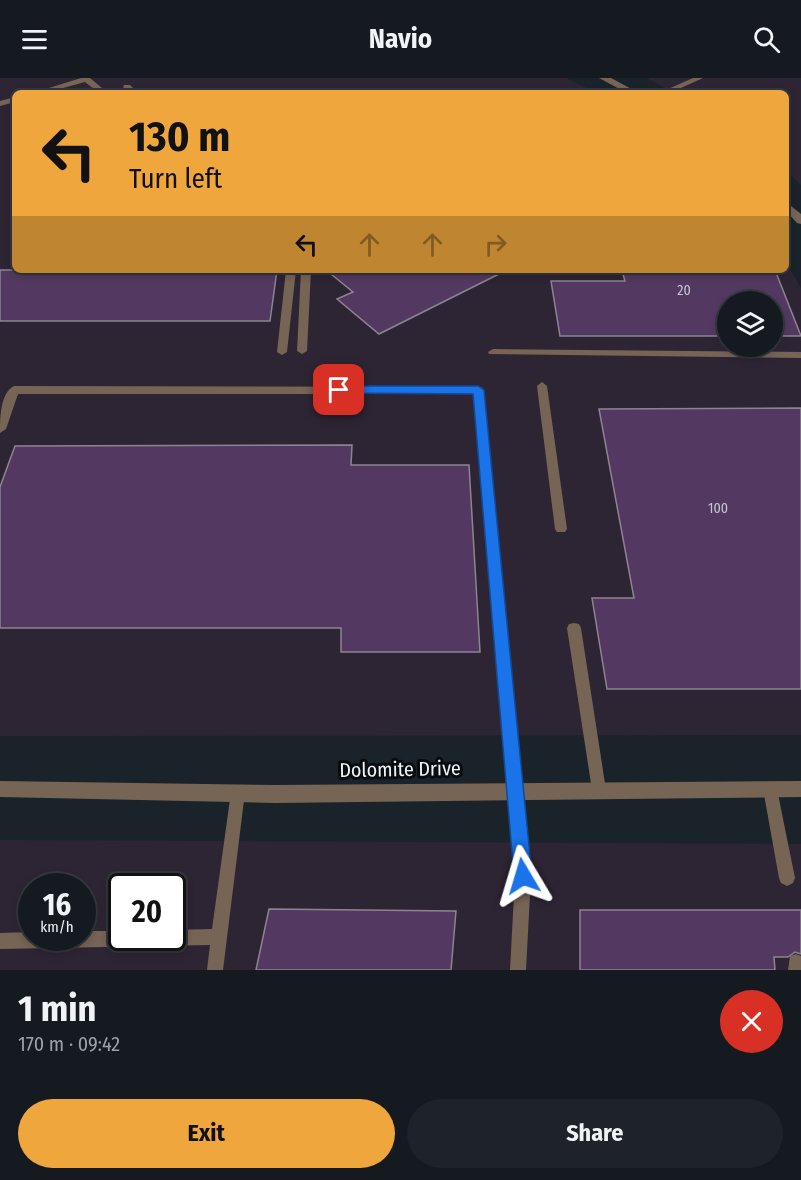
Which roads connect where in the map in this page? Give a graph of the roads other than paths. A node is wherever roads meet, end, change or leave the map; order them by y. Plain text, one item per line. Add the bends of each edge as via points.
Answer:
1 (85, 78) edge
2 (603, 78) edge
3 (699, 78) edge
4 (687, 80) edge
5 (127, 87) dead end
6 (47, 90) edge
7 (100, 90) edge
8 (130, 90) edge
9 (628, 90) edge
10 (669, 90) edge
11 (789, 208) edge
12 (801, 221) edge
13 (291, 273) edge
14 (306, 273) edge
15 (302, 351) dead end
16 (282, 352) dead end
17 (493, 352) dead end
18 (801, 354) edge
19 (542, 386) dead end
20 (0, 429) edge
21 (561, 529) dead end
22 (574, 628) dead end
23 (0, 789) edge
24 (770, 789) junction
25 (801, 789) edge
26 (514, 790) junction
27 (598, 790) junction
28 (238, 792) junction
29 (787, 878) dead end
30 (219, 937) junction
31 (0, 941) edge
32 (215, 970) edge
33 (518, 970) edge

1 - 6 lane
1 - 7 lane
2 - 9 street
3 - 4 lane
4 - 10 lane
5 - 8 lane
11 - 12 street
13 - 16 lane
14 - 15 lane
17 - 18 lane
19 - 21 lane
20 - 26 lane via 14,390 478,390
22 - 27 lane
23 - 28 street, Dolomite Drive
24 - 25 street, Dolomite Drive
24 - 27 street, Dolomite Drive
24 - 29 lane
26 - 27 street, Dolomite Drive
26 - 28 street, Dolomite Drive
26 - 33 lane via 523,876
28 - 30 lane
30 - 31 lane
30 - 32 lane

